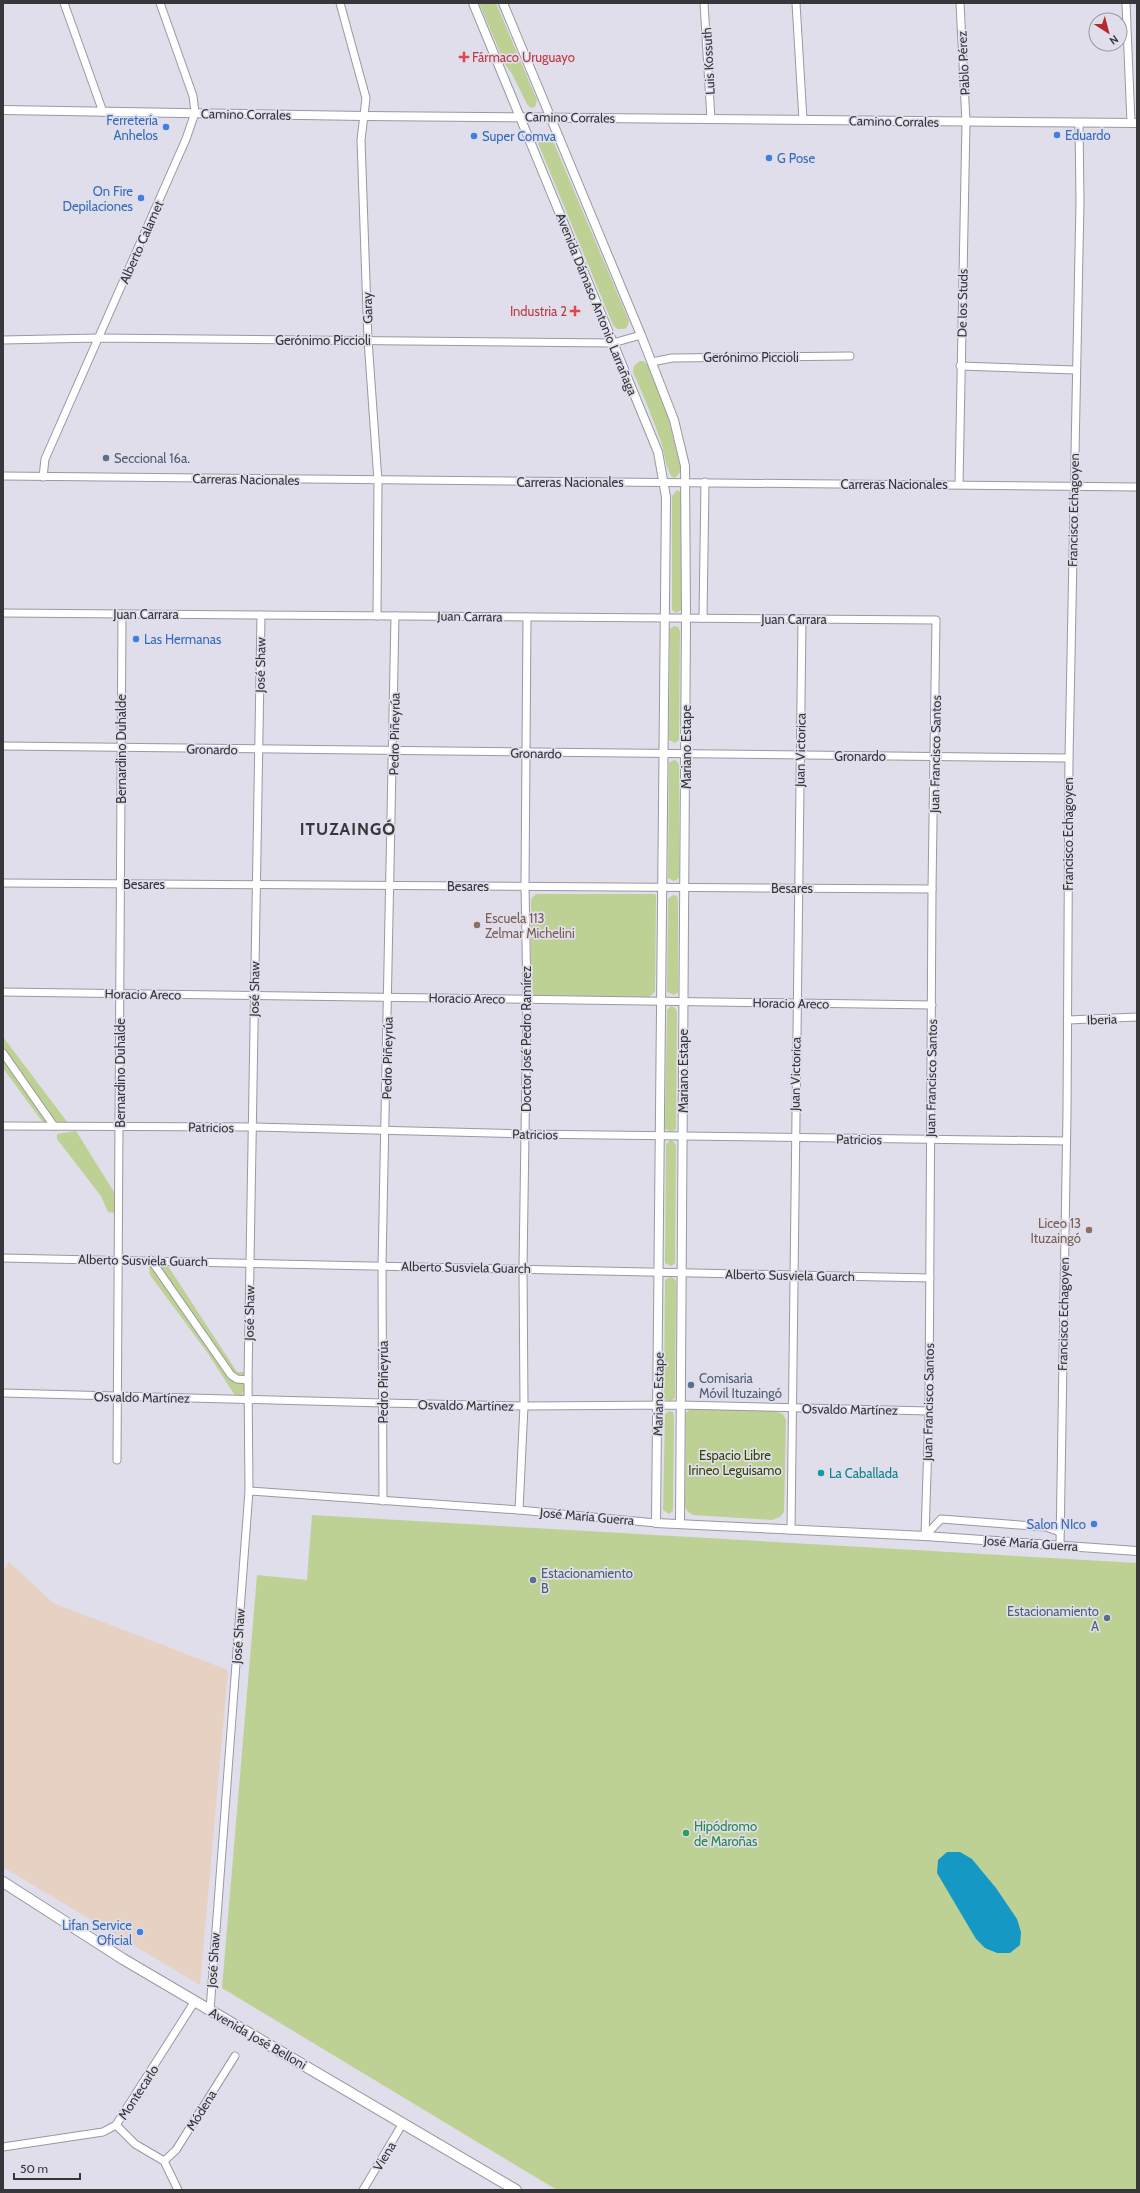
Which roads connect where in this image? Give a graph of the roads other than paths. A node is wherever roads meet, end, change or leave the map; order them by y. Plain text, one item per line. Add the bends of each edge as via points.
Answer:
1 (64, 3) edge
2 (160, 3) edge
3 (340, 3) edge
4 (472, 3) edge
5 (503, 3) edge
6 (704, 3) edge
7 (796, 3) edge
8 (960, 3) edge
9 (1126, 3) edge
10 (3, 109) edge
11 (103, 112) junction
12 (195, 113) junction
13 (364, 116) junction
14 (520, 116) junction
15 (550, 116) junction
16 (711, 119) junction
17 (803, 120) junction
18 (966, 122) junction
19 (1078, 122) junction
20 (1134, 123) edge
21 (641, 335) junction
22 (98, 338) junction
23 (3, 340) edge
24 (368, 340) junction
25 (613, 343) junction
26 (850, 356) dead end
27 (652, 362) junction
28 (960, 366) junction
29 (1075, 370) junction
30 (3, 476) edge
31 (43, 477) junction
32 (378, 481) junction
33 (664, 482) junction
34 (686, 482) junction
35 (705, 482) junction
36 (958, 484) junction
37 (1074, 485) junction
38 (1137, 487) edge
39 (3, 613) edge
40 (122, 614) junction
41 (261, 614) junction
42 (377, 616) junction
43 (395, 616) junction
44 (527, 617) junction
45 (665, 618) junction
46 (686, 618) junction
47 (704, 618) junction
48 (802, 619) junction
49 (936, 620) joint
50 (3, 746) edge
51 (121, 748) junction
52 (258, 750) junction
53 (394, 751) junction
54 (527, 753) junction
55 (663, 754) junction
56 (685, 754) junction
57 (800, 756) junction
58 (935, 757) junction
59 (1069, 758) junction
60 (3, 883) edge
61 (120, 883) junction
62 (256, 884) junction
63 (390, 885) junction
64 (524, 886) junction
65 (662, 887) junction
66 (685, 887) junction
67 (798, 888) junction
68 (932, 888) junction
69 (3, 992) edge
70 (120, 994) junction
71 (254, 995) junction
72 (388, 997) junction
73 (527, 999) junction
74 (660, 1001) junction
75 (683, 1002) junction
76 (796, 1003) junction
77 (932, 1005) junction
78 (1137, 1018) edge
79 (1068, 1020) junction
80 (3, 1053) edge
81 (3, 1126) edge
82 (54, 1126) junction
83 (120, 1126) junction
84 (252, 1127) junction
85 (385, 1131) junction
86 (525, 1134) junction
87 (660, 1136) junction
88 (682, 1136) junction
89 (794, 1137) junction
90 (930, 1139) junction
91 (1066, 1141) junction
92 (3, 1258) edge
93 (119, 1260) junction
94 (151, 1260) junction
95 (250, 1263) junction
96 (382, 1265) junction
97 (523, 1268) junction
98 (659, 1272) junction
99 (681, 1272) junction
100 (793, 1275) junction
101 (930, 1278) junction
102 (248, 1380) junction
103 (3, 1393) edge
104 (118, 1396) junction
105 (248, 1399) junction
106 (382, 1403) junction
107 (658, 1405) junction
108 (680, 1405) junction
109 (524, 1406) junction
110 (792, 1408) junction
111 (929, 1410) junction
112 (117, 1460) dead end
113 (249, 1491) junction
114 (383, 1501) junction
115 (519, 1510) junction
116 (656, 1523) junction
117 (680, 1524) junction
118 (791, 1530) junction
119 (1060, 1532) junction
120 (925, 1536) junction
121 (1060, 1545) junction
122 (1137, 1550) edge
123 (3, 1882) edge
124 (195, 2001) junction
125 (210, 2010) junction
126 (234, 2056) dead end
127 (403, 2123) junction
128 (116, 2125) junction
129 (3, 2147) edge
130 (164, 2161) junction
131 (178, 2190) edge
132 (363, 2190) edge
133 (516, 2190) edge

1 - 11 street
2 - 12 street, Alberto Calamet via 193,96
3 - 13 street, Garay via 366,98
4 - 14 street, Avenida Dámaso Antonio Larrañaga
5 - 15 street
6 - 16 street, Luis Kossuth
7 - 17 street
8 - 18 street, Pablo Pérez
9 - 20 street
10 - 11 street, Camino Corrales
11 - 12 street, Camino Corrales
12 - 13 street, Camino Corrales
12 - 22 street, Alberto Calamet via 186,139
13 - 14 street, Camino Corrales
13 - 24 street, Garay via 361,140
14 - 15 street, Camino Corrales
14 - 25 street, Avenida Dámaso Antonio Larrañaga
15 - 16 street, Camino Corrales
15 - 21 street
16 - 17 street, Camino Corrales
17 - 18 street, Camino Corrales
18 - 19 street, Camino Corrales
18 - 28 street, De los Studs
19 - 20 street, Camino Corrales
19 - 29 street, Francisco Echagoyen via 1080,201
21 - 25 street, Gerónimo Piccioli
21 - 27 street
22 - 23 street, Gerónimo Piccioli
22 - 24 street, Gerónimo Piccioli
22 - 31 street, Alberto Calamet via 45,459
24 - 25 street, Gerónimo Piccioli
24 - 32 street, Garay
25 - 33 street, Avenida Dámaso Antonio Larrañaga via 658,452
26 - 27 street, Gerónimo Piccioli via 672,358
27 - 34 street via 679,437
28 - 29 street
28 - 36 street, De los Studs
29 - 37 street, Francisco Echagoyen
30 - 31 street, Carreras Nacionales
31 - 32 street, Carreras Nacionales
32 - 33 street, Carreras Nacionales
32 - 42 street, Garay
33 - 34 street, Carreras Nacionales
33 - 45 street, Avenida Dámaso Antonio Larrañaga
34 - 35 street, Carreras Nacionales
34 - 46 street
35 - 36 street, Carreras Nacionales
35 - 47 street
36 - 37 street, Carreras Nacionales
37 - 38 street, Carreras Nacionales
37 - 59 street, Francisco Echagoyen
39 - 40 street, Juan Carrara
40 - 41 street, Juan Carrara
40 - 51 street, Bernardino Duhalde
41 - 42 street, Juan Carrara
41 - 52 street, José Shaw
42 - 43 street, Juan Carrara
43 - 44 street, Juan Carrara
43 - 53 street, Pedro Piñeyrúa
44 - 45 street, Juan Carrara
44 - 54 street, Doctor José Pedro Ramírez
45 - 46 street, Juan Carrara
45 - 55 street, Mariano Estape
46 - 47 street, Juan Carrara
46 - 56 street, Mariano Estape
47 - 48 street, Juan Carrara
48 - 49 street, Juan Carrara
48 - 57 street, Juan Victorica
49 - 58 street, Juan Francisco Santos
50 - 51 street, Gronardo
51 - 52 street, Gronardo
51 - 61 street, Bernardino Duhalde
52 - 53 street, Gronardo
52 - 62 street, José Shaw
53 - 54 street, Gronardo
53 - 63 street, Pedro Piñeyrúa
54 - 55 street, Gronardo
54 - 64 street, Doctor José Pedro Ramírez
55 - 56 street, Gronardo
55 - 65 street, Mariano Estape
56 - 57 street, Gronardo
56 - 66 street, Mariano Estape
57 - 58 street, Gronardo
57 - 67 street, Juan Victorica
58 - 59 street, Gronardo
58 - 68 street, Juan Francisco Santos
59 - 79 street, Francisco Echagoyen
60 - 61 street, Besares
61 - 62 street, Besares
61 - 70 street, Bernardino Duhalde
62 - 63 street, Besares
62 - 71 street, José Shaw
63 - 64 street, Besares
63 - 72 street, Pedro Piñeyrúa
64 - 65 street, Besares
64 - 73 street, Doctor José Pedro Ramírez
65 - 66 street, Besares
65 - 74 street, Mariano Estape
66 - 67 street, Besares
66 - 75 street, Mariano Estape
67 - 68 street, Besares
67 - 76 street, Juan Victorica
68 - 77 street, Juan Francisco Santos
69 - 70 street, Horacio Areco
70 - 71 street, Horacio Areco
70 - 83 street, Bernardino Duhalde
71 - 72 street, Horacio Areco
71 - 84 street, José Shaw
72 - 73 street, Horacio Areco
72 - 85 street, Pedro Piñeyrúa
73 - 74 street, Horacio Areco
73 - 86 street, Doctor José Pedro Ramírez
74 - 75 street, Horacio Areco
74 - 87 street, Mariano Estape
75 - 76 street, Horacio Areco
75 - 88 street, Mariano Estape
76 - 77 street, Horacio Areco
76 - 89 street, Juan Victorica
77 - 90 street, Juan Francisco Santos
78 - 79 street, Iberia
79 - 91 street, Francisco Echagoyen
80 - 82 street
81 - 82 street, Patricios
82 - 83 street, Patricios
83 - 84 street, Patricios
83 - 93 street, Bernardino Duhalde
84 - 85 street, Patricios
84 - 95 street, José Shaw
85 - 86 street, Patricios
85 - 96 street, Pedro Piñeyrúa
86 - 87 street, Patricios
86 - 97 street, Doctor José Pedro Ramírez
87 - 88 street, Patricios
87 - 98 street, Mariano Estape
88 - 89 street, Patricios
88 - 99 street, Mariano Estape
89 - 90 street, Patricios
89 - 100 street, Juan Victorica
90 - 91 street, Patricios
90 - 101 street, Juan Francisco Santos
91 - 119 street, Francisco Echagoyen
92 - 93 street, Alberto Susviela Guarch
93 - 94 street, Alberto Susviela Guarch
93 - 104 street, Bernardino Duhalde
94 - 95 street, Alberto Susviela Guarch
94 - 102 street via 231,1375 237,1379
95 - 96 street, Alberto Susviela Guarch
95 - 102 street, José Shaw
96 - 97 street, Alberto Susviela Guarch
96 - 106 street, Pedro Piñeyrúa
97 - 98 street, Alberto Susviela Guarch
97 - 109 street, Doctor José Pedro Ramírez
98 - 99 street, Alberto Susviela Guarch
98 - 107 street, Mariano Estape
99 - 100 street, Alberto Susviela Guarch
99 - 108 street, Mariano Estape
100 - 101 street, Alberto Susviela Guarch
100 - 110 street, Juan Victorica
101 - 111 street, Juan Francisco Santos
102 - 105 street, José Shaw
103 - 104 street, Osvaldo Martínez
104 - 105 street, Osvaldo Martínez
104 - 112 street, Bernardino Duhalde
105 - 106 street, Osvaldo Martínez
105 - 113 street, José Shaw
106 - 109 street, Osvaldo Martínez
106 - 114 street, Pedro Piñeyrúa
107 - 108 street, Osvaldo Martínez
107 - 109 street, Osvaldo Martínez
107 - 116 street, Mariano Estape
108 - 110 street, Osvaldo Martínez
108 - 117 street, Mariano Estape
109 - 115 street, Doctor José Pedro Ramírez
110 - 111 street, Osvaldo Martínez
110 - 118 street, Juan Victorica
111 - 120 street, Juan Francisco Santos
113 - 114 street, José María Guerra
113 - 125 street, José Shaw
114 - 115 street, José María Guerra
115 - 116 street, José María Guerra
116 - 117 street, José María Guerra
117 - 118 street, José María Guerra
118 - 120 street, José María Guerra
119 - 120 street, José María Guerra via 1046,1527 941,1519
119 - 121 street, Francisco Echagoyen
120 - 121 street, José María Guerra
121 - 122 street, José María Guerra
123 - 124 main road, Avenida José Belloni via 123,1959
124 - 125 main road, Avenida José Belloni
124 - 128 street, Montecarlo
125 - 127 main road, Avenida José Belloni
126 - 130 street, Módena via 176,2150
127 - 132 street, Viena
127 - 133 main road, Avenida José Belloni
128 - 129 street, Montecarlo via 103,2132
128 - 130 street via 135,2144
130 - 131 street

